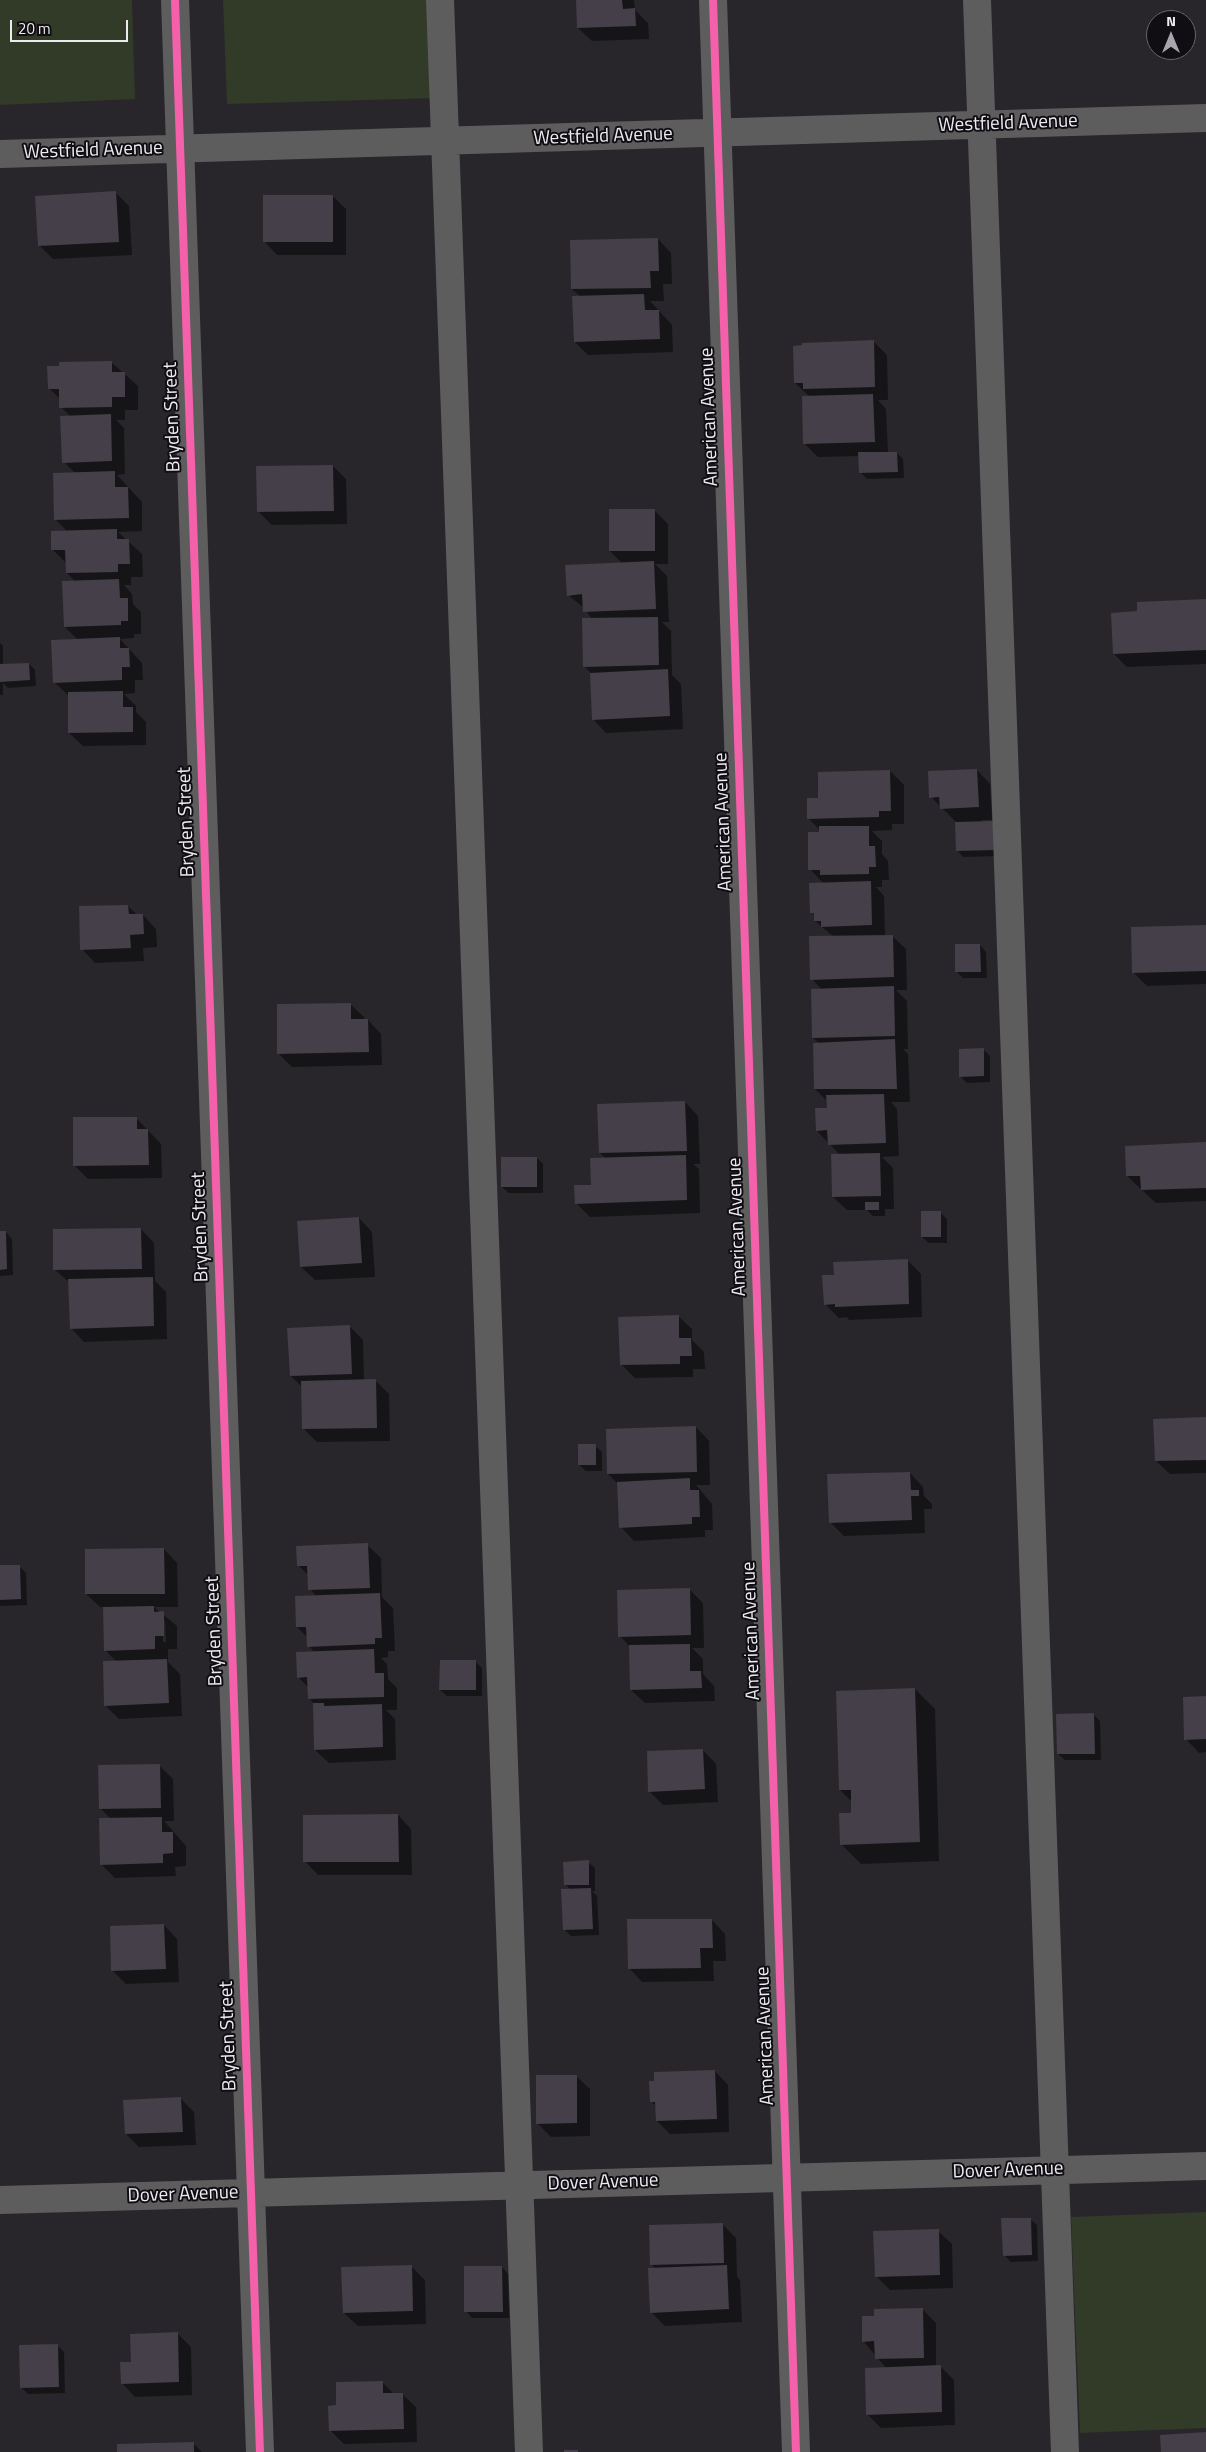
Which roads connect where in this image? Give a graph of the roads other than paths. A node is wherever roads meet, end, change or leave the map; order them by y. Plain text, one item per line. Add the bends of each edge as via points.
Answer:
1 (175, 0) edge
2 (440, 0) edge
3 (712, 0) edge
4 (977, 0) edge
5 (1206, 118) edge
6 (982, 125) junction
7 (717, 134) junction
8 (445, 142) junction
9 (180, 149) junction
10 (0, 154) edge
11 (1206, 2166) edge
12 (1056, 2170) junction
13 (787, 2178) junction
14 (520, 2185) junction
15 (250, 2193) junction
16 (0, 2200) edge
17 (260, 2452) edge
18 (529, 2452) edge
19 (796, 2452) edge
20 (1065, 2452) edge

1 - 9 street, Bryden Street
2 - 8 street
3 - 7 street, American Avenue
4 - 6 street
5 - 6 street, Westfield Avenue
6 - 7 street, Westfield Avenue
6 - 12 street
7 - 8 street, Westfield Avenue
7 - 13 street, American Avenue
8 - 9 street, Westfield Avenue
8 - 14 street
9 - 10 street, Westfield Avenue
9 - 15 street, Bryden Street
11 - 12 street, Dover Avenue
12 - 13 street, Dover Avenue
12 - 20 street
13 - 14 street, Dover Avenue
13 - 19 street, American Avenue
14 - 15 street, Dover Avenue
14 - 18 street
15 - 16 street, Dover Avenue
15 - 17 street, Bryden Street

